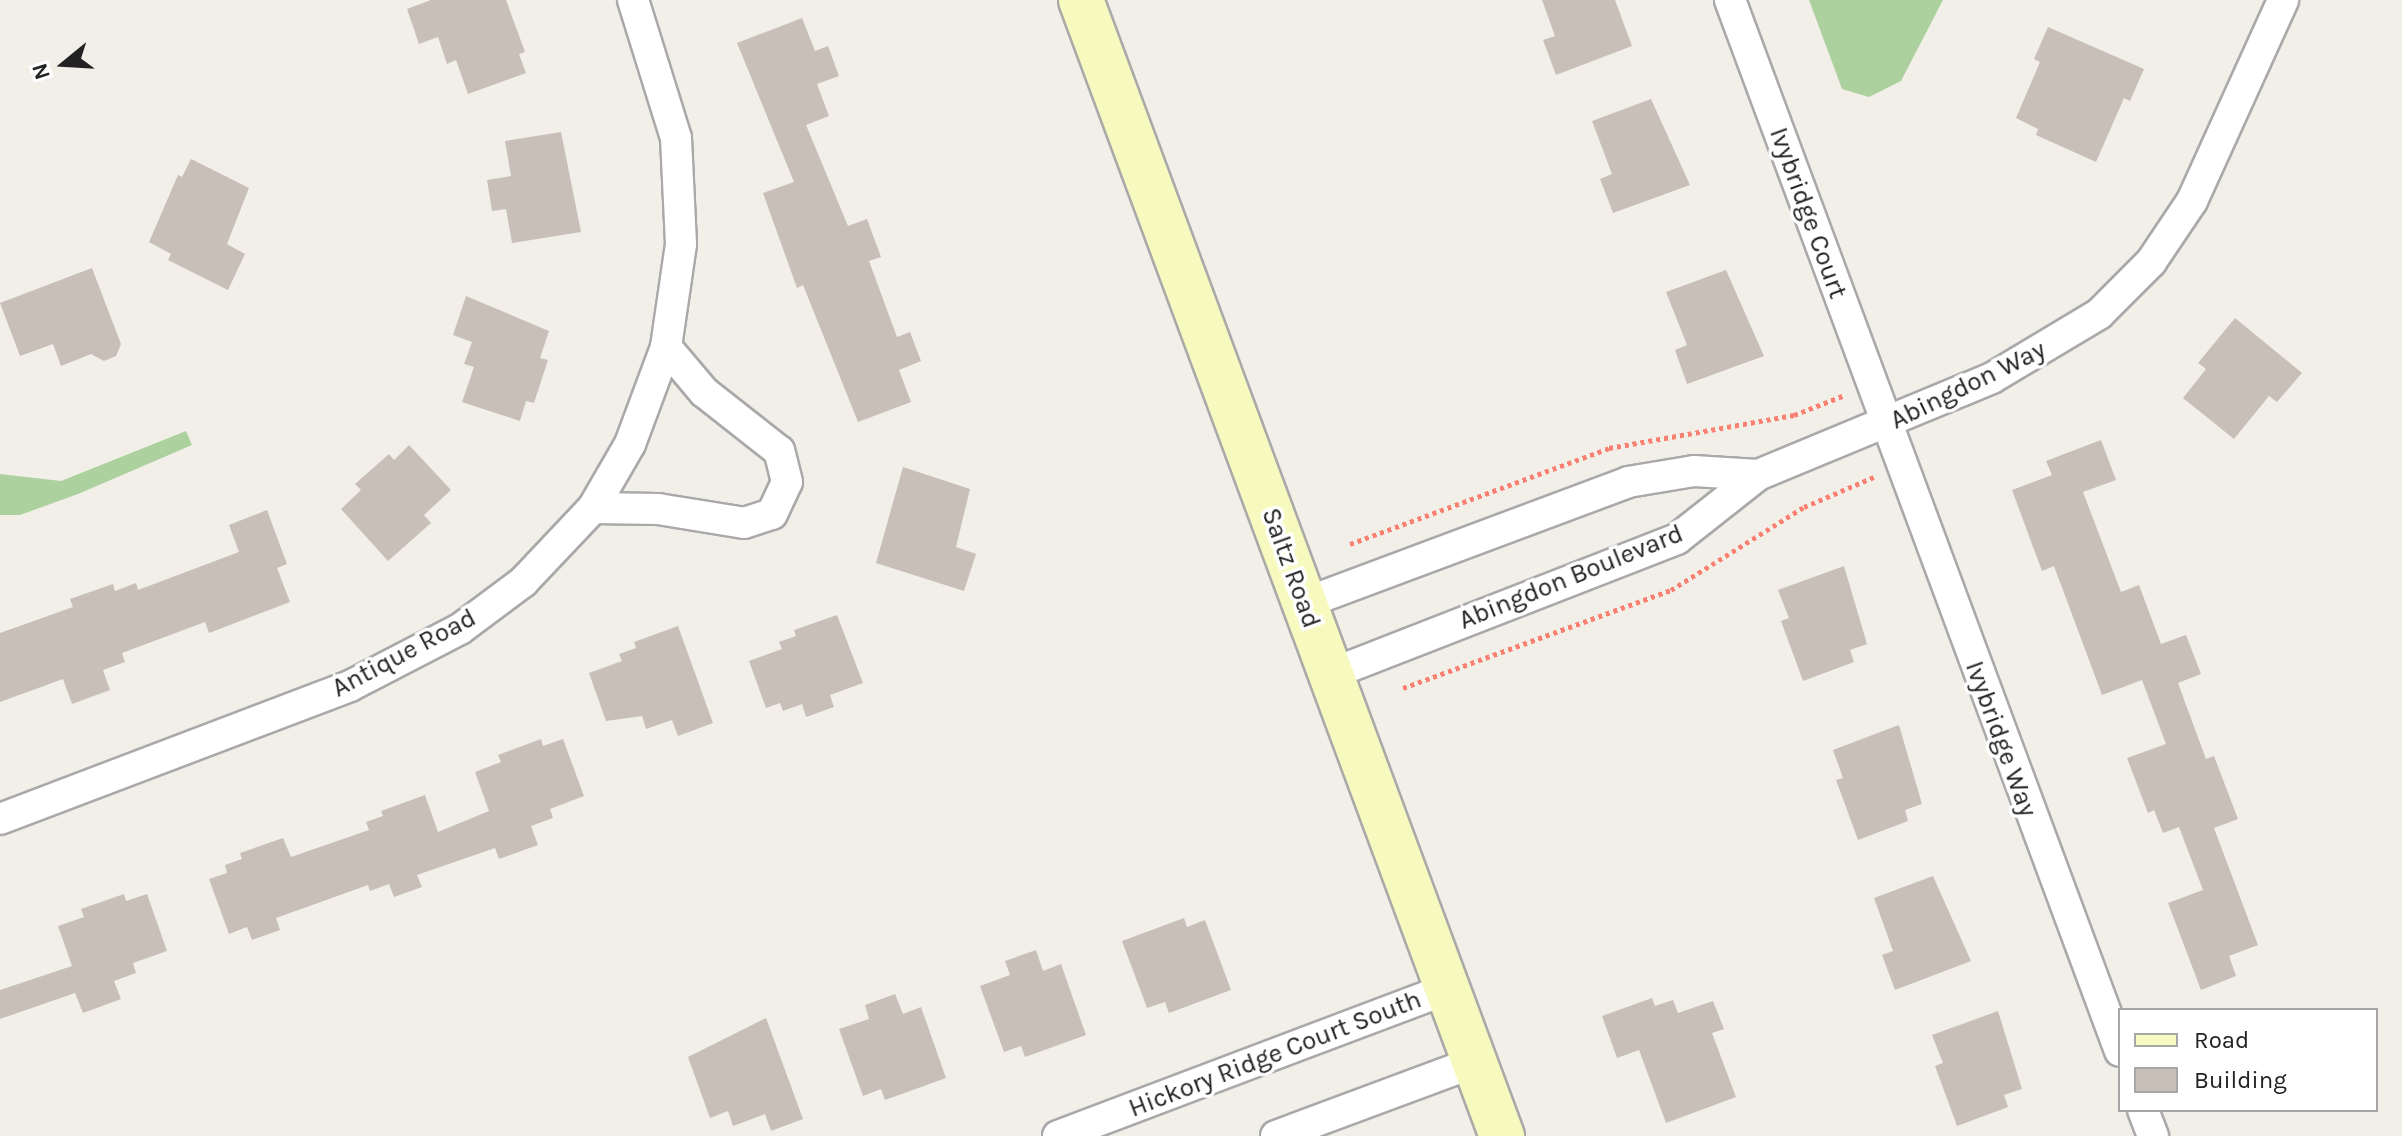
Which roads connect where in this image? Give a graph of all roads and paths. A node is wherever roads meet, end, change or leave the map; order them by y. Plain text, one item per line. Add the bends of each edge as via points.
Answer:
1 (633, 0) edge
2 (1081, 0) edge
3 (1730, 0) edge
4 (2283, 0) edge
5 (666, 347) junction
6 (1886, 426) junction
7 (1758, 475) junction
8 (593, 508) junction
9 (1305, 603) junction
10 (1330, 674) junction
11 (0, 819) edge
12 (1448, 989) junction
13 (2118, 1046) edge
14 (1475, 1062) junction
15 (2144, 1112) edge
16 (1058, 1136) edge
17 (1276, 1136) edge
18 (1502, 1136) edge
19 (2153, 1136) edge

1 - 5 street, Antique Road via 676,138 681,244
2 - 9 street, Saltz Road
3 - 6 street, Ivybridge Court
4 - 6 street, Abingdon Way via 2192,201 2151,262 2099,314 2044,350
5 - 8 street, Antique Road via 630,444
5 - 8 street via 704,392 779,451 787,482 772,514 744,523 658,509
6 - 7 street, Abingdon Way
6 - 13 street, Ivybridge Way
7 - 9 street via 1694,471 1628,482
7 - 10 street, Abingdon Boulevard via 1677,539
8 - 11 street, Antique Road via 523,582 460,629 350,686
9 - 10 street, Saltz Road
10 - 12 street, Saltz Road
12 - 14 street, Saltz Road
12 - 16 street, Hickory Ridge Court South
14 - 17 street
14 - 18 street, Saltz Road
15 - 19 street

